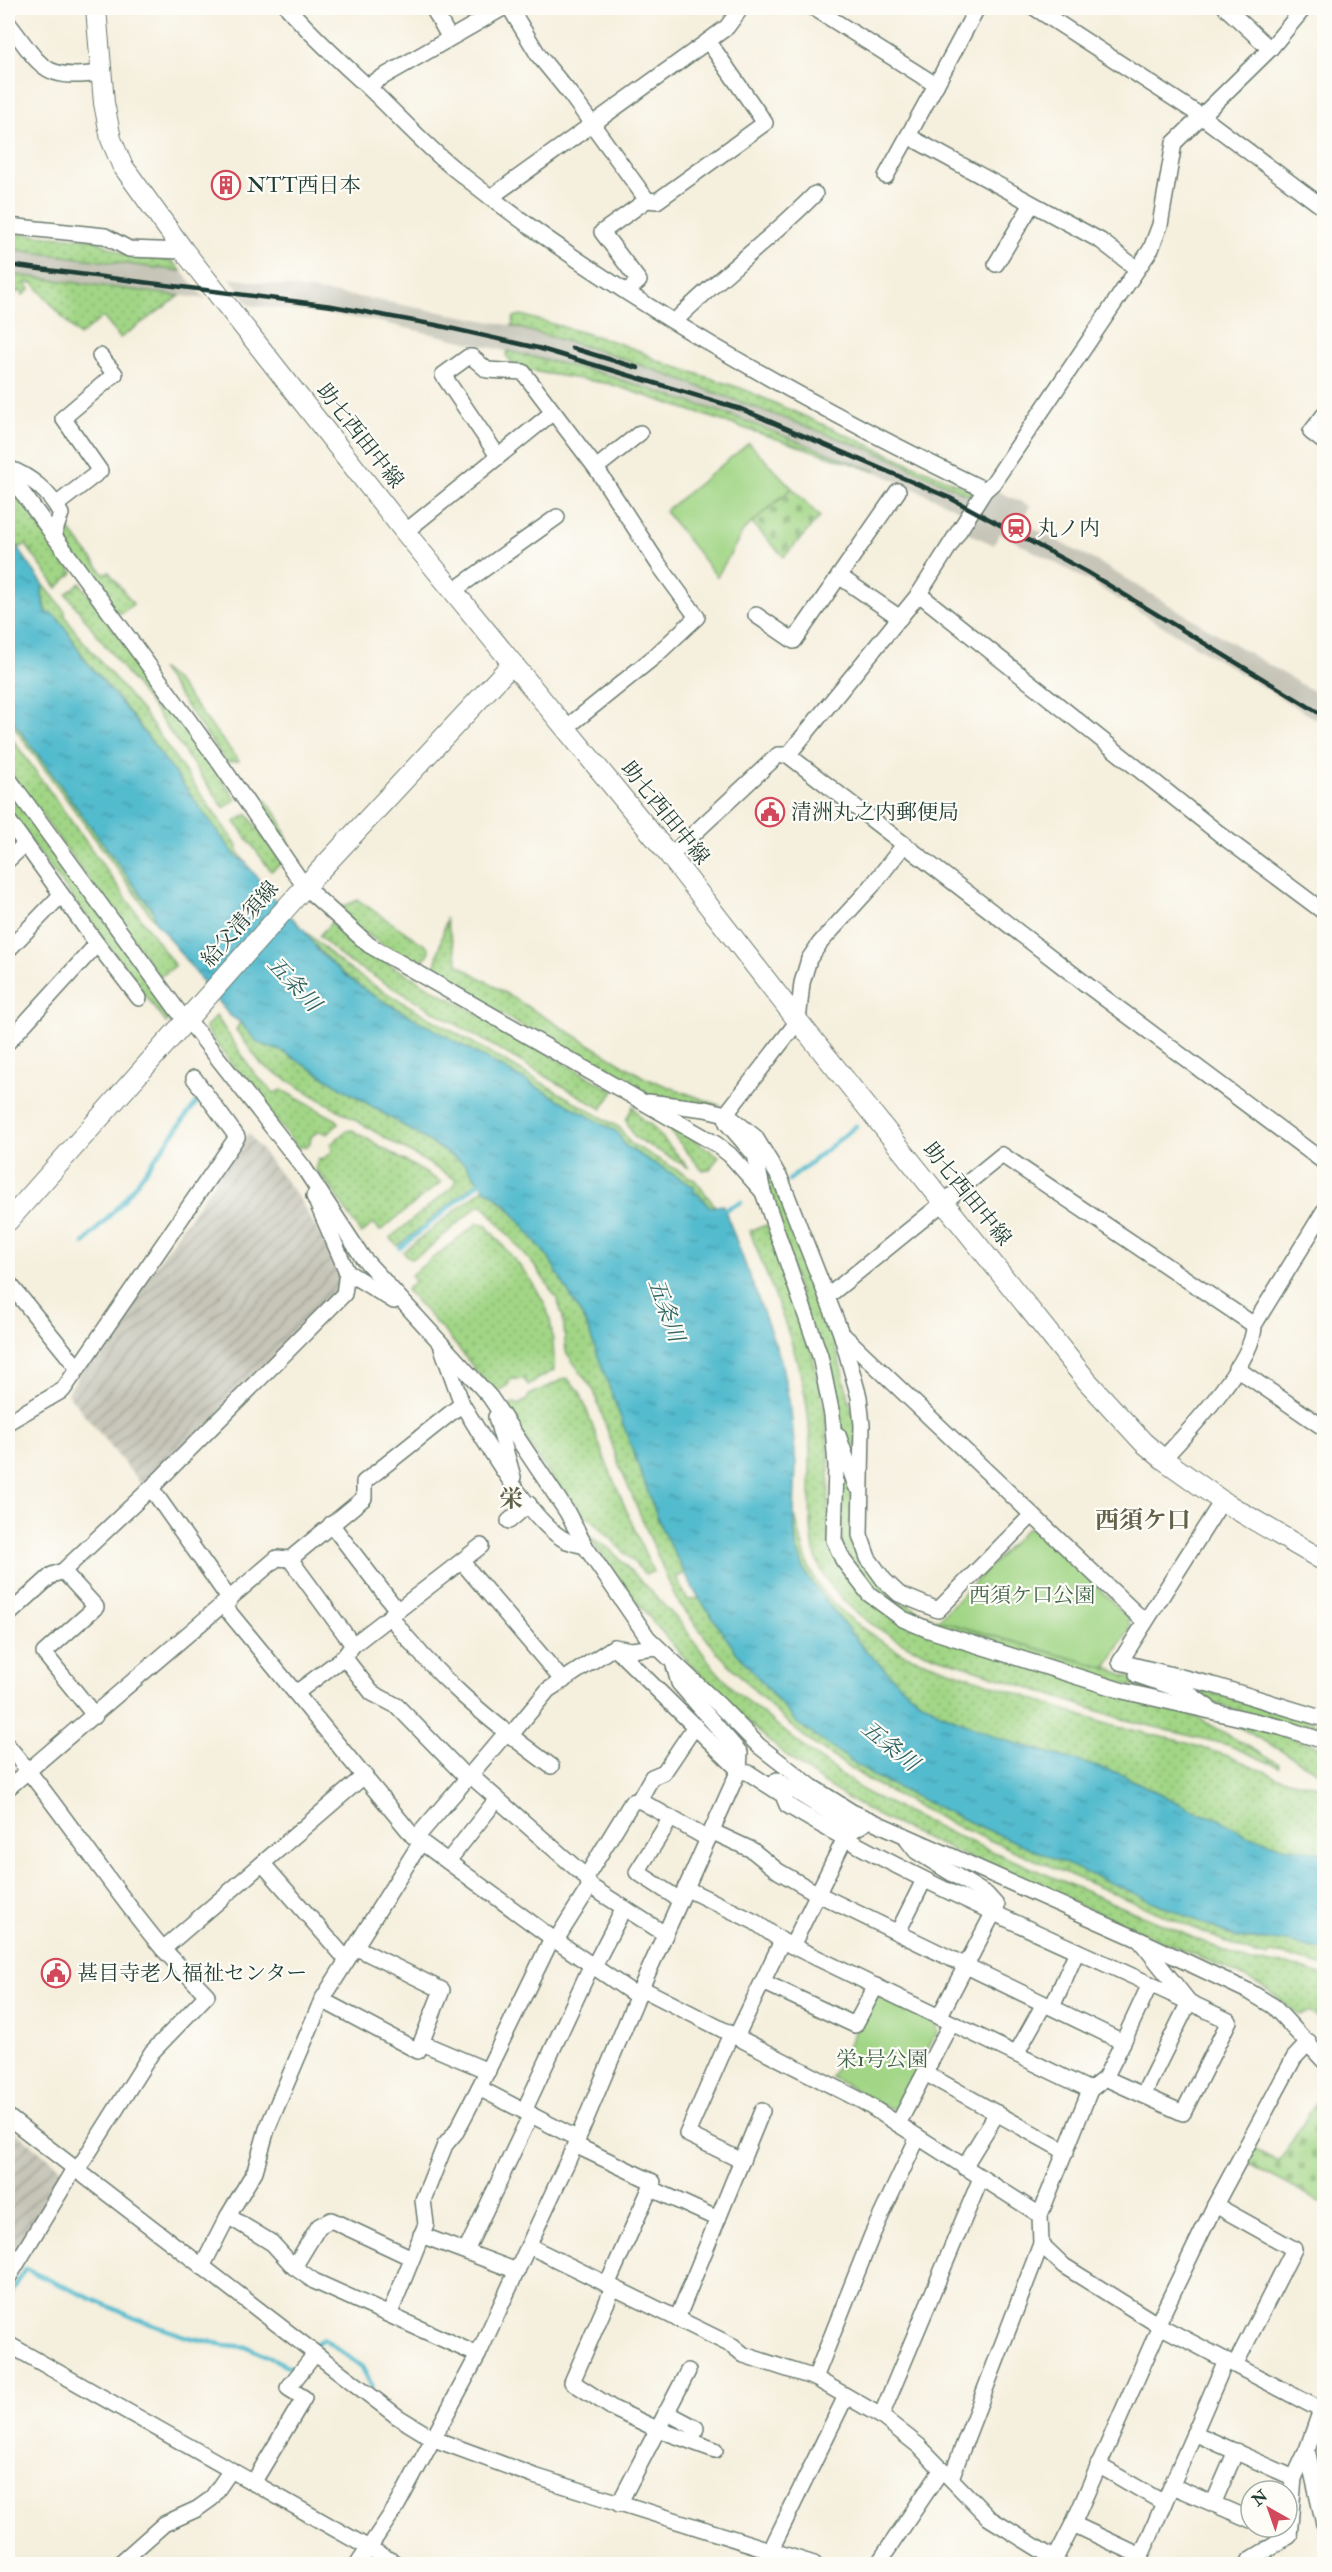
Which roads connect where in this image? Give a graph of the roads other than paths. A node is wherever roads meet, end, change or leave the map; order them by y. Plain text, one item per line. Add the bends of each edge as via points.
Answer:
1 (96, 8) edge
2 (288, 8) edge
3 (433, 8) edge
4 (503, 8) edge
5 (510, 8) edge
6 (741, 8) edge
7 (814, 8) edge
8 (977, 8) edge
9 (1035, 8) edge
10 (1226, 8) edge
11 (1304, 8) edge
12 (8, 23) edge
13 (449, 37) junction
14 (708, 41) junction
15 (1270, 50) junction
16 (101, 73) junction
17 (936, 84) junction
18 (367, 86) junction
19 (1202, 116) junction
20 (590, 124) junction
21 (908, 136) junction
22 (886, 176) dead end
23 (816, 194) dead end
24 (491, 197) junction
25 (647, 200) junction
26 (1032, 204) junction
27 (1324, 208) edge
28 (8, 226) edge
29 (184, 251) junction
30 (996, 264) dead end
31 (1137, 269) junction
32 (627, 291) junction
33 (675, 321) junction
34 (100, 356) dead end
35 (552, 413) junction
36 (1324, 415) edge
37 (640, 433) dead end
38 (1324, 442) edge
39 (498, 456) junction
40 (596, 468) junction
41 (8, 470) edge
42 (985, 490) junction
43 (898, 491) dead end
44 (56, 505) junction
45 (557, 517) dead end
46 (405, 532) junction
47 (54, 537) junction
48 (839, 576) junction
49 (453, 591) junction
50 (919, 594) junction
51 (756, 615) dead end
52 (900, 618) junction
53 (512, 664) junction
54 (566, 728) junction
55 (788, 755) junction
56 (8, 778) edge
57 (8, 820) edge
58 (25, 844) junction
59 (904, 845) junction
60 (670, 856) junction
61 (8, 860) edge
62 (302, 890) junction
63 (61, 895) junction
64 (1324, 912) edge
65 (97, 944) junction
66 (8, 950) edge
67 (139, 998) dead end
68 (189, 1019) junction
69 (798, 1021) junction
70 (8, 1042) edge
71 (194, 1078) dead end
72 (640, 1101) junction
73 (726, 1114) junction
74 (1324, 1162) edge
75 (304, 1168) junction
76 (763, 1192) junction
77 (943, 1203) junction
78 (1324, 1211) edge
79 (8, 1221) edge
80 (347, 1272) junction
81 (8, 1282) edge
82 (828, 1296) junction
83 (406, 1308) junction
84 (1254, 1325) junction
85 (841, 1332) junction
86 (438, 1340) junction
87 (77, 1367) junction
88 (1236, 1368) junction
89 (490, 1397) junction
90 (462, 1404) junction
91 (832, 1415) junction
92 (8, 1422) edge
93 (1324, 1428) edge
94 (1163, 1459) junction
95 (512, 1482) junction
96 (151, 1488) junction
97 (859, 1497) junction
98 (1222, 1501) junction
99 (529, 1504) junction
100 (1032, 1515) junction
101 (509, 1521) dead end
102 (332, 1524) junction
103 (481, 1546) dead end
104 (585, 1546) junction
105 (290, 1559) junction
106 (1324, 1561) edge
107 (462, 1562) junction
108 (63, 1571) junction
109 (227, 1603) junction
110 (393, 1613) junction
111 (8, 1615) edge
112 (1145, 1622) junction
113 (614, 1647) junction
114 (656, 1647) junction
115 (349, 1651) junction
116 (672, 1660) junction
117 (1120, 1662) junction
118 (563, 1681) junction
119 (296, 1693) junction
120 (1215, 1712) junction
121 (95, 1716) junction
122 (1324, 1719) edge
123 (695, 1726) junction
124 (508, 1734) junction
125 (1324, 1741) edge
126 (8, 1746) edge
127 (551, 1766) dead end
128 (739, 1770) junction
129 (30, 1772) junction
130 (365, 1775) junction
131 (468, 1777) junction
132 (8, 1788) edge
133 (497, 1799) junction
134 (639, 1800) junction
135 (671, 1818) junction
136 (870, 1820) junction
137 (709, 1835) junction
138 (904, 1836) junction
139 (419, 1840) junction
140 (844, 1840) junction
141 (448, 1862) junction
142 (263, 1864) junction
143 (924, 1880) junction
144 (588, 1882) junction
145 (683, 1894) junction
146 (818, 1894) junction
147 (624, 1908) junction
148 (994, 1915) junction
149 (898, 1932) junction
150 (665, 1934) junction
151 (554, 1939) junction
152 (1140, 1940) junction
153 (787, 1944) junction
154 (163, 1949) junction
155 (1077, 1951) junction
156 (351, 1954) junction
157 (593, 1965) junction
158 (966, 1966) junction
159 (763, 1982) junction
160 (1150, 1984) junction
161 (876, 1986) junction
162 (639, 1992) junction
163 (322, 2000) junction
164 (1189, 2002) junction
165 (1048, 2005) junction
166 (945, 2020) junction
167 (734, 2036) junction
168 (1123, 2042) junction
169 (1309, 2042) junction
170 (422, 2043) junction
171 (1016, 2054) junction
172 (1324, 2061) edge
173 (488, 2070) junction
174 (925, 2073) junction
175 (1105, 2078) junction
176 (479, 2088) junction
177 (1090, 2090) junction
178 (1143, 2095) junction
179 (762, 2111) dead end
180 (528, 2113) junction
181 (997, 2113) junction
182 (8, 2116) edge
183 (898, 2124) junction
184 (918, 2137) junction
185 (577, 2142) junction
186 (1065, 2152) junction
187 (741, 2161) junction
188 (964, 2167) junction
189 (76, 2170) junction
190 (981, 2178) junction
191 (650, 2188) junction
192 (1215, 2205) junction
193 (1040, 2215) junction
194 (228, 2216) junction
195 (718, 2219) junction
196 (421, 2235) junction
197 (1041, 2244) junction
198 (529, 2246) junction
199 (466, 2251) junction
200 (412, 2258) junction
201 (202, 2267) junction
202 (294, 2267) junction
203 (517, 2271) junction
204 (8, 2278) edge
205 (610, 2286) junction
206 (390, 2313) junction
207 (677, 2319) junction
208 (1158, 2326) junction
209 (8, 2344) edge
210 (315, 2354) junction
211 (478, 2355) junction
212 (1231, 2362) junction
213 (688, 2371) dead end
214 (815, 2378) junction
215 (846, 2396) junction
216 (666, 2412) junction
217 (881, 2416) junction
218 (657, 2429) junction
219 (1194, 2433) junction
220 (434, 2439) junction
221 (692, 2440) junction
222 (715, 2450) dead end
223 (1307, 2450) junction
224 (1236, 2451) junction
225 (1098, 2465) junction
226 (231, 2470) junction
227 (946, 2473) junction
228 (1294, 2478) joint
229 (253, 2483) junction
230 (1172, 2486) junction
231 (1164, 2503) junction
232 (619, 2504) junction
233 (1213, 2504) junction
234 (1239, 2515) edge
235 (1073, 2524) junction
236 (1324, 2524) edge
237 (1284, 2539) edge
238 (367, 2549) junction
239 (771, 2551) junction
240 (1052, 2562) edge
241 (119, 2565) edge
242 (358, 2565) edge
243 (397, 2565) edge
244 (764, 2565) edge
245 (814, 2565) edge
246 (878, 2565) edge
247 (1248, 2565) edge

1 - 16 main road, 助七西田中線
2 - 18 street via 326,50
3 - 13 street
4 - 13 street
5 - 20 street via 539,56
6 - 14 street via 727,27
7 - 17 street
8 - 17 street
9 - 19 street
10 - 15 street
11 - 15 street
12 - 16 street via 44,69 61,76
13 - 18 street
14 - 20 street
14 - 25 street via 765,123 657,201
15 - 19 street
16 - 29 main road, 助七西田中線 via 111,139 122,165
17 - 21 street
18 - 24 street via 429,147
19 - 27 street
19 - 31 street via 1173,143 1160,225 1151,249
20 - 24 street
20 - 25 street
21 - 22 street
21 - 26 street
23 - 33 street
24 - 32 street
25 - 32 street via 602,232 639,281
26 - 30 street
26 - 31 street via 1101,241
28 - 29 street via 105,236 129,249
29 - 46 main road, 助七西田中線
31 - 42 street
32 - 33 street
33 - 42 street via 782,386
34 - 44 street via 115,374 63,418 100,471
35 - 39 street
35 - 39 street via 523,372 487,370 472,357 443,375
35 - 40 street via 562,420
36 - 38 street via 1311,432
37 - 40 street
39 - 46 street
40 - 54 street via 697,617
41 - 44 street via 23,474
41 - 47 street
42 - 50 street
43 - 48 street
44 - 47 street via 61,514
45 - 49 street
46 - 49 main road, 助七西田中線
47 - 62 street via 217,759
48 - 51 street via 794,641
48 - 52 street
49 - 53 main road, 助七西田中線
50 - 52 street
50 - 64 street
52 - 55 street
53 - 54 main road, 助七西田中線
53 - 62 main road, 給父清須線
54 - 60 main road, 助七西田中線
55 - 59 street
55 - 60 street via 778,755
56 - 68 street
57 - 58 street
58 - 61 street
58 - 63 street
59 - 69 street via 809,959
59 - 74 street
60 - 69 main road, 助七西田中線
62 - 68 main road, 給父清須線
62 - 72 street via 369,945
63 - 65 street
63 - 66 street
65 - 67 street
65 - 70 street
68 - 75 street
68 - 79 main road, 給父清須線
69 - 73 street
69 - 77 main road, 助七西田中線
71 - 87 street via 237,1137
72 - 73 street
72 - 76 street via 716,1144
73 - 76 street via 727,1123 756,1155
73 - 82 street via 755,1137 782,1180
75 - 80 street
75 - 83 street via 363,1258
76 - 91 street via 820,1356
77 - 82 street
77 - 84 street via 1002,1155
77 - 94 main road, 助七西田中線 via 1087,1381
78 - 84 street
80 - 83 street
80 - 96 street via 344,1294
81 - 87 street
82 - 85 street
83 - 86 street
84 - 88 street via 1254,1335
85 - 97 street via 860,1397
85 - 100 street
86 - 89 street
86 - 90 street
87 - 92 street via 63,1390
88 - 93 street
88 - 94 street via 1208,1410
89 - 95 street via 514,1473
89 - 104 street via 567,1512
90 - 95 street
90 - 102 street via 364,1482 364,1498
91 - 97 street
91 - 120 street via 836,1466 834,1540 843,1560 868,1594 903,1619 929,1630 1123,1691
94 - 98 main road, 助七西田中線
95 - 99 street
96 - 108 street
96 - 109 street
97 - 100 street via 860,1535 868,1558 899,1594 938,1610
98 - 106 main road, 助七西田中線
98 - 112 street
99 - 101 street
99 - 104 street via 566,1540
100 - 112 street
102 - 105 street
102 - 110 street
103 - 107 street
104 - 114 street
105 - 109 street via 277,1558
105 - 115 street
107 - 110 street
107 - 118 street
108 - 111 street via 52,1575
108 - 121 street via 96,1607 44,1653
109 - 119 street
109 - 121 street
110 - 115 street
110 - 124 street via 414,1648
112 - 117 street
113 - 114 street
113 - 118 street
113 - 123 street
114 - 116 street
115 - 119 street
115 - 131 street via 372,1693 397,1706
116 - 128 street via 679,1683 740,1753
116 - 136 street via 759,1746 812,1787
117 - 120 street via 1136,1675 1187,1692
117 - 122 street
118 - 124 street via 548,1690
119 - 130 street
120 - 125 street
121 - 129 street
123 - 128 street
123 - 134 street via 664,1772 652,1776
124 - 127 street
124 - 131 street
126 - 129 street
128 - 136 street via 754,1766 855,1829
128 - 137 street
128 - 140 street via 783,1795 787,1805
129 - 132 street
129 - 154 street via 123,1901
130 - 139 street
130 - 142 street
131 - 133 street
131 - 139 street
133 - 141 street
133 - 144 street
134 - 135 street
134 - 144 street via 632,1802
135 - 137 street
135 - 145 street via 636,1872
136 - 138 street
137 - 145 street
137 - 146 street via 752,1850 778,1871
138 - 148 street via 916,1851 987,1895 998,1906
138 - 152 street
139 - 141 street
139 - 156 street
140 - 143 street
140 - 146 street
141 - 151 street
142 - 154 street
142 - 156 street
143 - 148 street
143 - 149 street
144 - 147 street
144 - 151 street
145 - 150 street
145 - 153 street via 755,1922
146 - 149 street
146 - 153 street
147 - 150 street
147 - 157 street
148 - 155 street
148 - 158 street
149 - 158 street
150 - 162 street
151 - 157 street
151 - 173 street
152 - 164 street
152 - 169 street via 1258,1996
153 - 159 street
153 - 161 street
154 - 189 street via 207,1995 152,2052
155 - 160 street
155 - 165 street
156 - 163 street
156 - 170 street via 442,1990
157 - 162 street
157 - 180 street
158 - 165 street
158 - 166 street
159 - 161 street via 855,2025
159 - 167 street
160 - 164 street
160 - 168 street
161 - 166 street
162 - 167 street
162 - 185 street
163 - 170 street via 418,2051
163 - 194 street via 267,2129 255,2171
164 - 178 street
164 - 178 street via 1228,2021 1183,2113
165 - 168 street
165 - 171 street
166 - 171 street
166 - 174 street
167 - 183 street via 862,2101
167 - 187 street via 687,2134
168 - 175 street
169 - 172 street
169 - 192 street via 1294,2058
170 - 173 street
171 - 177 street
173 - 176 street
174 - 181 street
174 - 183 street
175 - 177 street
175 - 178 street
176 - 180 street
176 - 196 street via 445,2145 423,2200 426,2224
177 - 186 street
179 - 187 street
180 - 185 street
180 - 199 street
181 - 186 street
181 - 188 street
182 - 189 street
183 - 184 street
184 - 188 street
184 - 214 street via 872,2235
185 - 191 street via 653,2182
185 - 198 street
186 - 193 street
187 - 195 street
188 - 190 street
189 - 201 street
189 - 204 street
190 - 193 street
190 - 217 street
191 - 195 street
191 - 205 street
192 - 208 street
192 - 212 street via 1294,2249
193 - 197 street
194 - 201 street
194 - 202 street via 272,2243
195 - 207 street
196 - 199 street
196 - 200 street
197 - 208 street via 1064,2266
197 - 227 street
198 - 203 street
198 - 205 street
199 - 203 street
200 - 202 street via 331,2220 320,2226
200 - 206 street
201 - 210 street
202 - 206 street via 314,2282
203 - 211 street
205 - 207 street
205 - 218 street via 572,2382 614,2409
206 - 211 street
207 - 214 street via 744,2355
208 - 212 street
208 - 225 street
209 - 226 street
210 - 220 street via 398,2417
210 - 229 street via 288,2388 304,2398
211 - 220 street
212 - 219 street
212 - 223 street via 1321,2410
213 - 216 street
214 - 215 street
215 - 217 street
215 - 239 street
216 - 218 street
216 - 221 street via 696,2428
217 - 227 street
218 - 221 street
218 - 232 street
219 - 224 street
219 - 230 street
220 - 232 street
220 - 238 street via 398,2504
221 - 222 street
223 - 228 street
223 - 236 street
224 - 228 street
224 - 233 street
225 - 231 street
225 - 235 street
226 - 229 street
226 - 241 street via 211,2499 164,2524
227 - 240 street via 989,2518
227 - 246 street
229 - 238 street
230 - 231 street
230 - 233 street
231 - 235 street via 1141,2556
232 - 239 street
233 - 234 street
235 - 240 street
237 - 247 street
238 - 242 street
238 - 243 street
239 - 244 street
239 - 245 street

